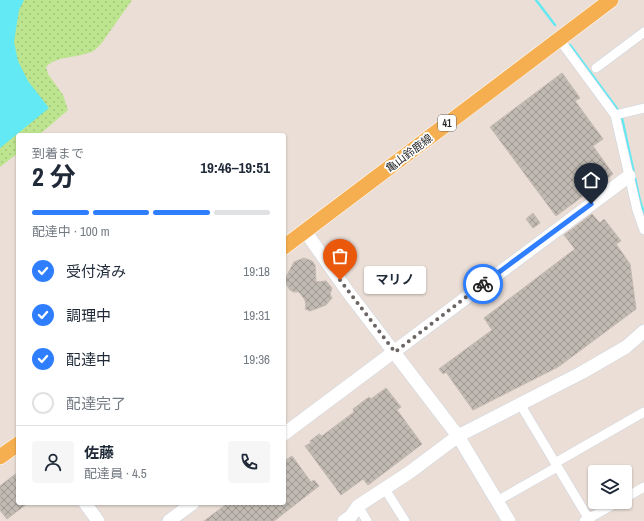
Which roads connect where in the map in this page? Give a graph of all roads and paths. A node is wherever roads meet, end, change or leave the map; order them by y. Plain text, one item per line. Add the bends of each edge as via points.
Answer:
1 (611, 0) edge
2 (644, 32) edge
3 (559, 39) junction
4 (596, 68) dead end
5 (644, 108) edge
6 (615, 115) junction
7 (629, 176) junction
8 (644, 230) edge
9 (305, 231) junction
10 (286, 245) edge
11 (644, 331) edge
12 (395, 352) junction
13 (520, 404) junction
14 (644, 412) edge
15 (286, 433) edge
16 (458, 436) junction
17 (16, 445) edge
18 (0, 457) edge
19 (556, 465) junction
20 (644, 487) edge
21 (385, 489) junction
22 (632, 494) edge
23 (497, 501) junction
24 (86, 505) edge
25 (190, 505) edge
26 (358, 506) junction
27 (606, 509) edge
28 (588, 520) edge
29 (98, 521) edge
30 (169, 521) edge
31 (344, 521) edge
32 (367, 521) edge
33 (405, 521) edge
34 (509, 521) edge

1 - 3 main road, 亀山鈴鹿線 / 41
2 - 4 street
3 - 6 street
3 - 9 main road, 亀山鈴鹿線 / 41
5 - 6 street
6 - 7 street
7 - 8 street
7 - 12 street
9 - 10 main road, 亀山鈴鹿線 / 41
9 - 12 street
11 - 13 street via 626,347 581,374
12 - 15 street
12 - 16 street
13 - 16 street
13 - 19 street
14 - 19 street
16 - 21 street
16 - 23 street
17 - 18 main road
19 - 23 street
19 - 28 street
20 - 22 street
21 - 26 street
21 - 33 street
23 - 34 street
24 - 29 street
25 - 30 street
26 - 31 street
26 - 32 street
27 - 28 street

